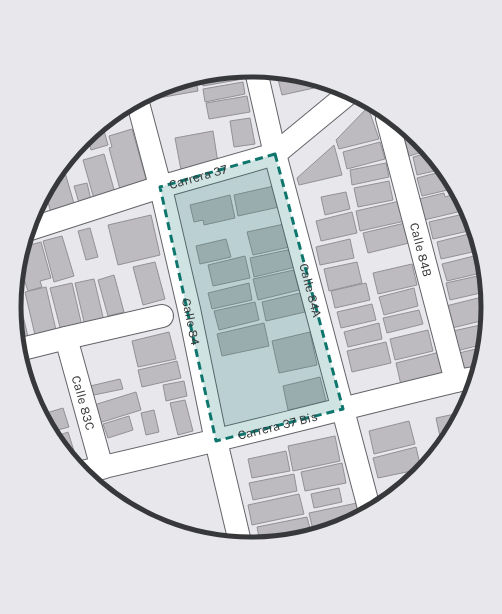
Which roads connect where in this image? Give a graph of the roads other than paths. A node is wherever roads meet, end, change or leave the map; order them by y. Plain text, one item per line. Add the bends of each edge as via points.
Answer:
1 (257, 77) edge
2 (344, 97) edge
3 (139, 106) edge
4 (389, 123) edge
5 (275, 154) junction
6 (160, 187) junction
7 (35, 227) edge
8 (162, 316) dead end
9 (66, 338) junction
10 (25, 349) edge
11 (465, 380) edge
12 (343, 408) junction
13 (216, 441) junction
14 (92, 470) edge
15 (368, 505) edge
16 (239, 537) edge

1 - 5 street, Calle 84A
2 - 5 street, Carrera 37
3 - 6 street, Calle 84
4 - 11 street, Calle 84B
5 - 6 street, Carrera 37
5 - 12 street, Calle 84A
6 - 7 street, Carrera 37
6 - 13 street, Calle 84
8 - 9 street
9 - 10 street
9 - 14 street, Calle 83C
11 - 12 street, Carrera 37 Bis
12 - 13 street, Carrera 37 Bis
12 - 15 street, Calle 84A
13 - 14 street, Carrera 37 Bis
13 - 16 street, Calle 84

